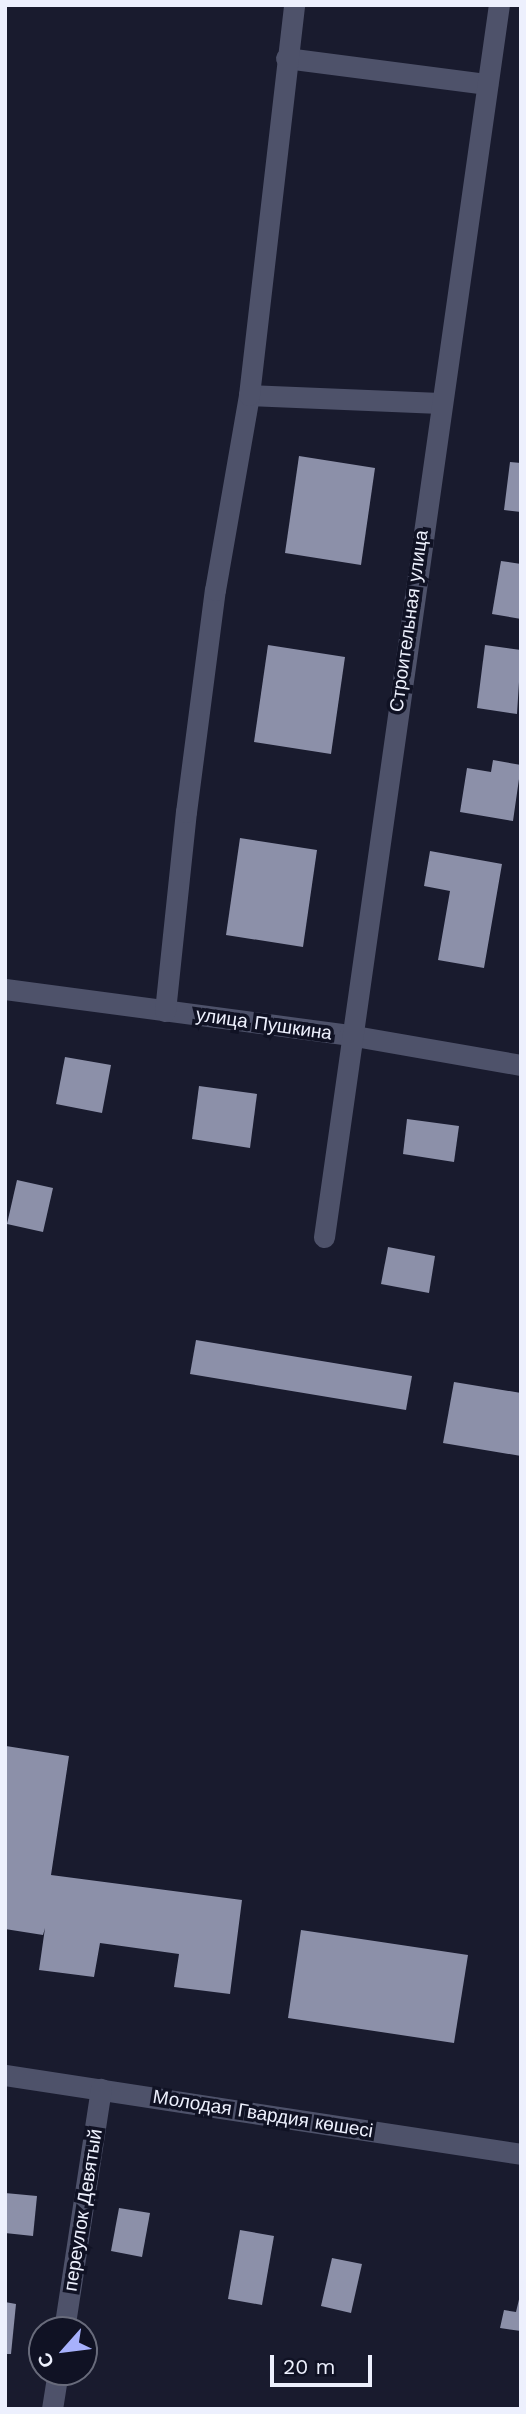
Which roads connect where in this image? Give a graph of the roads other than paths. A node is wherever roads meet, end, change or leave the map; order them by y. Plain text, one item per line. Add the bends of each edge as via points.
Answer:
1 (294, 5) edge
2 (499, 5) edge
3 (286, 58) junction
4 (487, 84) junction
5 (249, 395) junction
6 (440, 403) junction
7 (5, 989) edge
8 (165, 1010) junction
9 (349, 1035) junction
10 (521, 1065) edge
11 (324, 1237) dead end
12 (5, 2074) edge
13 (101, 2089) junction
14 (521, 2154) edge
15 (66, 2316) edge
16 (56, 2386) edge
17 (52, 2409) edge

1 - 3 street
2 - 4 street, Строительная улица
3 - 4 street
3 - 5 street
4 - 6 street, Строительная улица
5 - 6 street
5 - 8 street via 215,590
6 - 9 street, Строительная улица
7 - 8 street, улица Пушкина
8 - 9 street, улица Пушкина
9 - 10 street, улица Пушкина
9 - 11 street, Строительная улица
12 - 13 street, Молодая Гвардия көшесі
13 - 14 street, Молодая Гвардия көшесі
13 - 15 street, переулок Девятый
16 - 17 street

